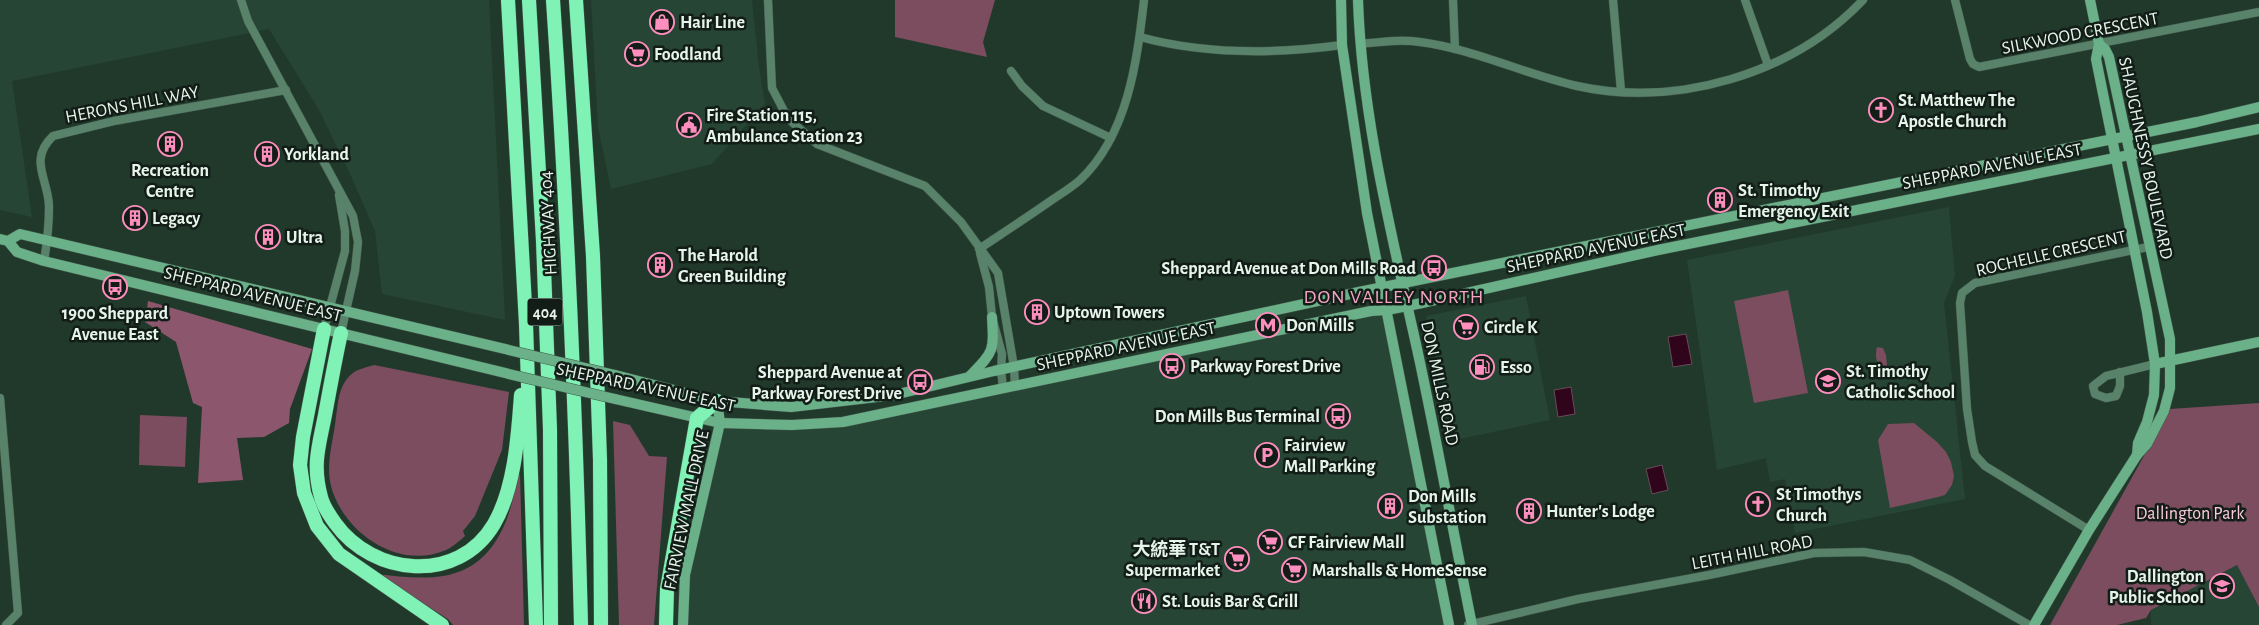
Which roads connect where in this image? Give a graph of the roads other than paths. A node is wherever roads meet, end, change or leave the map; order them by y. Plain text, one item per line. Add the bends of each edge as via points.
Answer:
1 (241, 0) edge
2 (508, 0) edge
3 (529, 0) edge
4 (553, 0) edge
5 (576, 0) edge
6 (768, 0) edge
7 (1144, 0) edge
8 (1341, 0) edge
9 (1358, 0) edge
10 (1453, 0) edge
11 (1613, 0) edge
12 (1745, 0) edge
13 (1863, 0) edge
14 (1955, 0) edge
15 (2090, 0) edge
16 (2259, 12) edge
17 (1140, 37) junction
18 (1360, 44) junction
19 (2099, 44) junction
20 (1342, 45) junction
21 (1455, 49) junction
22 (1768, 65) junction
23 (1011, 72) dead end
24 (286, 90) junction
25 (1621, 91) junction
26 (2259, 107) edge
27 (2259, 129) edge
28 (2126, 136) junction
29 (1110, 138) junction
30 (2112, 139) junction
31 (2131, 155) junction
32 (2115, 158) junction
33 (338, 191) junction
34 (4, 240) edge
35 (47, 240) junction
36 (2148, 247) junction
37 (979, 248) junction
38 (2133, 250) junction
39 (593, 256) junction
40 (44, 261) junction
41 (1402, 284) junction
42 (1382, 288) junction
43 (1407, 306) junction
44 (331, 308) junction
45 (1387, 310) junction
46 (346, 311) junction
47 (992, 317) junction
48 (526, 324) junction
49 (324, 329) junction
50 (341, 333) junction
51 (2259, 342) edge
52 (2155, 358) junction
53 (2170, 360) junction
54 (1014, 367) junction
55 (1001, 370) junction
56 (2120, 372) dead end
57 (969, 377) junction
58 (1015, 386) junction
59 (1003, 388) junction
60 (0, 398) edge
61 (717, 401) junction
62 (698, 418) junction
63 (720, 423) junction
64 (2137, 454) junction
65 (9, 500) junction
66 (0, 502) edge
67 (2089, 530) junction
68 (1470, 624) edge
69 (6, 625) edge
70 (442, 625) edge
71 (536, 625) edge
72 (551, 625) edge
73 (580, 625) edge
74 (600, 625) edge
75 (608, 625) edge
76 (666, 625) edge
77 (683, 625) edge
78 (1449, 625) edge
79 (2029, 625) edge
80 (2034, 625) edge

1 - 24 street via 248,22
2 - 48 highway, HIGHWAY 404 / 404
3 - 72 highway, HIGHWAY 404 / 404 via 550,429
4 - 73 highway, HIGHWAY 404 / 404 via 578,478
5 - 39 highway
6 - 37 street via 772,88 792,122 817,144 926,186 961,222
7 - 17 street
8 - 20 main road
9 - 18 main road, DON MILLS ROAD
10 - 21 street
11 - 25 street
12 - 22 street
13 - 22 street via 1818,38
14 - 19 street, SILKWOOD CRESCENT via 1970,59 1979,67
15 - 19 main road
16 - 19 street, SILKWOOD CRESCENT
17 - 20 street via 1212,50 1258,52
17 - 29 street via 1127,100
18 - 21 street via 1398,40
18 - 41 main road, DON MILLS ROAD via 1371,134
19 - 28 main road, SHAUGHNESSY BOULEVARD via 2109,57
19 - 30 main road, SHAUGHNESSY BOULEVARD via 2096,59
20 - 42 main road via 1366,213
21 - 25 street via 1577,85
22 - 25 street via 1686,89
23 - 29 street via 1043,106
24 - 33 street
24 - 35 street, HERONS HILL WAY via 114,121 54,136 41,156 48,201
26 - 28 main road, SHEPPARD AVENUE EAST
27 - 31 main road, SHEPPARD AVENUE EAST
28 - 30 main road, SHEPPARD AVENUE EAST
28 - 31 main road, SHAUGHNESSY BOULEVARD
29 - 37 street via 1080,181
30 - 32 main road, SHAUGHNESSY BOULEVARD
30 - 41 main road, SHEPPARD AVENUE EAST
31 - 32 main road, SHEPPARD AVENUE EAST
31 - 36 main road, SHAUGHNESSY BOULEVARD
32 - 38 main road, SHAUGHNESSY BOULEVARD
32 - 43 main road, SHEPPARD AVENUE EAST via 1658,250
33 - 44 street via 345,251
33 - 46 street via 354,216 358,242
34 - 35 main road, SHEPPARD AVENUE EAST via 20,234
34 - 40 main road, SHEPPARD AVENUE EAST via 17,252
35 - 40 street, HERONS HILL WAY
35 - 44 main road, SHEPPARD AVENUE EAST
36 - 38 street, ROCHELLE CRESCENT
36 - 53 main road, SHAUGHNESSY BOULEVARD via 2170,339
37 - 47 street via 989,287
37 - 54 street via 998,273
38 - 52 main road, SHAUGHNESSY BOULEVARD
38 - 67 street, ROCHELLE CRESCENT via 1975,283 1962,293 1960,303 1967,409 1974,455 1985,466
39 - 74 highway via 600,460
39 - 75 highway via 606,384
40 - 49 main road, SHEPPARD AVENUE EAST
41 - 42 main road, SHEPPARD AVENUE EAST
41 - 43 main road, DON MILLS ROAD
42 - 45 main road
42 - 54 main road, SHEPPARD AVENUE EAST
43 - 45 main road, SHEPPARD AVENUE EAST
43 - 68 main road, DON MILLS ROAD via 1451,512
44 - 46 main road, SHEPPARD AVENUE EAST
44 - 49 street
45 - 58 main road, SHEPPARD AVENUE EAST
45 - 78 main road
46 - 50 street
46 - 61 main road, SHEPPARD AVENUE EAST, bridge
47 - 55 street via 1002,354
47 - 57 main road via 992,351
48 - 50 highway via 516,444 506,498 494,525 467,553 446,563 426,567 407,567 371,556 345,538 321,499 316,458
48 - 71 highway, HIGHWAY 404 / 404
49 - 50 main road, SHEPPARD AVENUE EAST
49 - 70 highway via 300,465 304,493 317,526 339,554
50 - 62 main road, SHEPPARD AVENUE EAST, bridge
51 - 53 main road
52 - 53 main road
52 - 56 street
52 - 64 main road, SHAUGHNESSY BOULEVARD via 2154,395
53 - 64 main road, SHAUGHNESSY BOULEVARD via 2170,388 2164,411 2147,444
54 - 55 main road, SHEPPARD AVENUE EAST
54 - 58 street
55 - 57 main road, SHEPPARD AVENUE EAST
55 - 59 street
57 - 61 main road, SHEPPARD AVENUE EAST via 894,395 791,408
58 - 59 main road, SHEPPARD AVENUE EAST
59 - 63 main road, SHEPPARD AVENUE EAST via 843,422 792,425
60 - 65 street
61 - 62 highway
61 - 63 main road, FAIRVIEW MALL DRIVE
62 - 63 main road, SHEPPARD AVENUE EAST
62 - 76 highway via 667,589
63 - 77 main road, FAIRVIEW MALL DRIVE via 685,575
64 - 67 main road, SHAUGHNESSY BOULEVARD
65 - 66 street
65 - 69 street via 18,613
67 - 80 main road, SHAUGHNESSY BOULEVARD
68 - 79 street, LEITH HILL ROAD via 1578,599 1814,553 1864,552 1910,560

